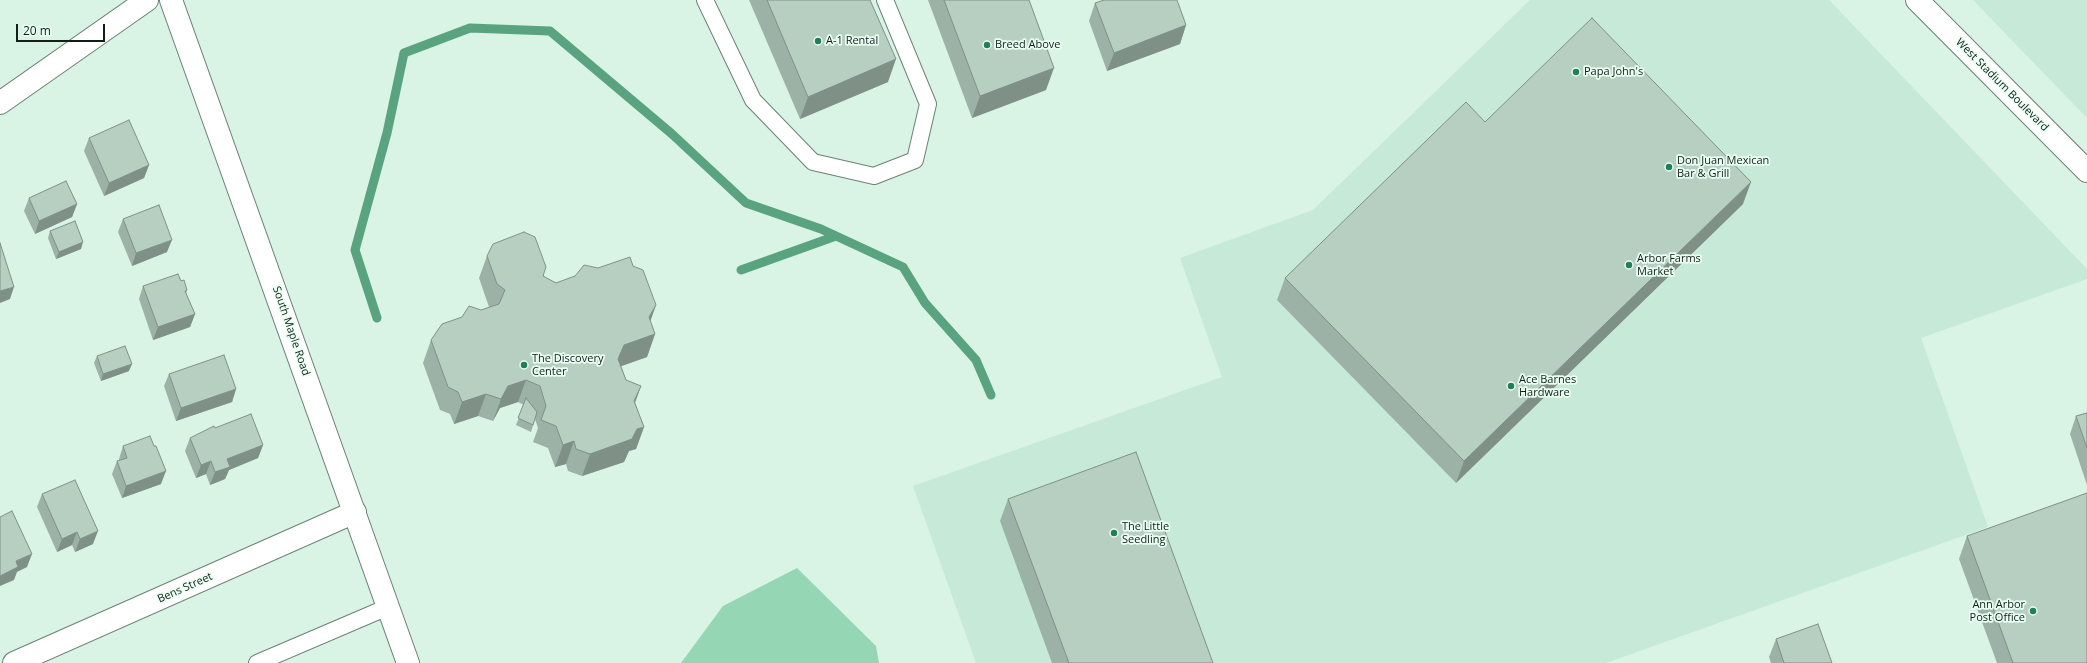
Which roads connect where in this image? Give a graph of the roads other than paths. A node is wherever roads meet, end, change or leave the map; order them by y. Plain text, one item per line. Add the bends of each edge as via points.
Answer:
1 (147, 0) edge
2 (172, 0) edge
3 (705, 0) edge
4 (885, 0) edge
5 (1917, 0) edge
6 (0, 103) edge
7 (2087, 171) edge
8 (355, 512) junction
9 (388, 607) junction
10 (14, 663) edge
11 (257, 663) edge
12 (408, 663) edge

1 - 6 street
2 - 8 street, South Maple Road
3 - 4 lane via 753,100 814,162 874,176 915,160 928,104
5 - 7 street, West Stadium Boulevard
8 - 9 street, South Maple Road
8 - 10 street, Bens Street
9 - 11 lane
9 - 12 street, South Maple Road

